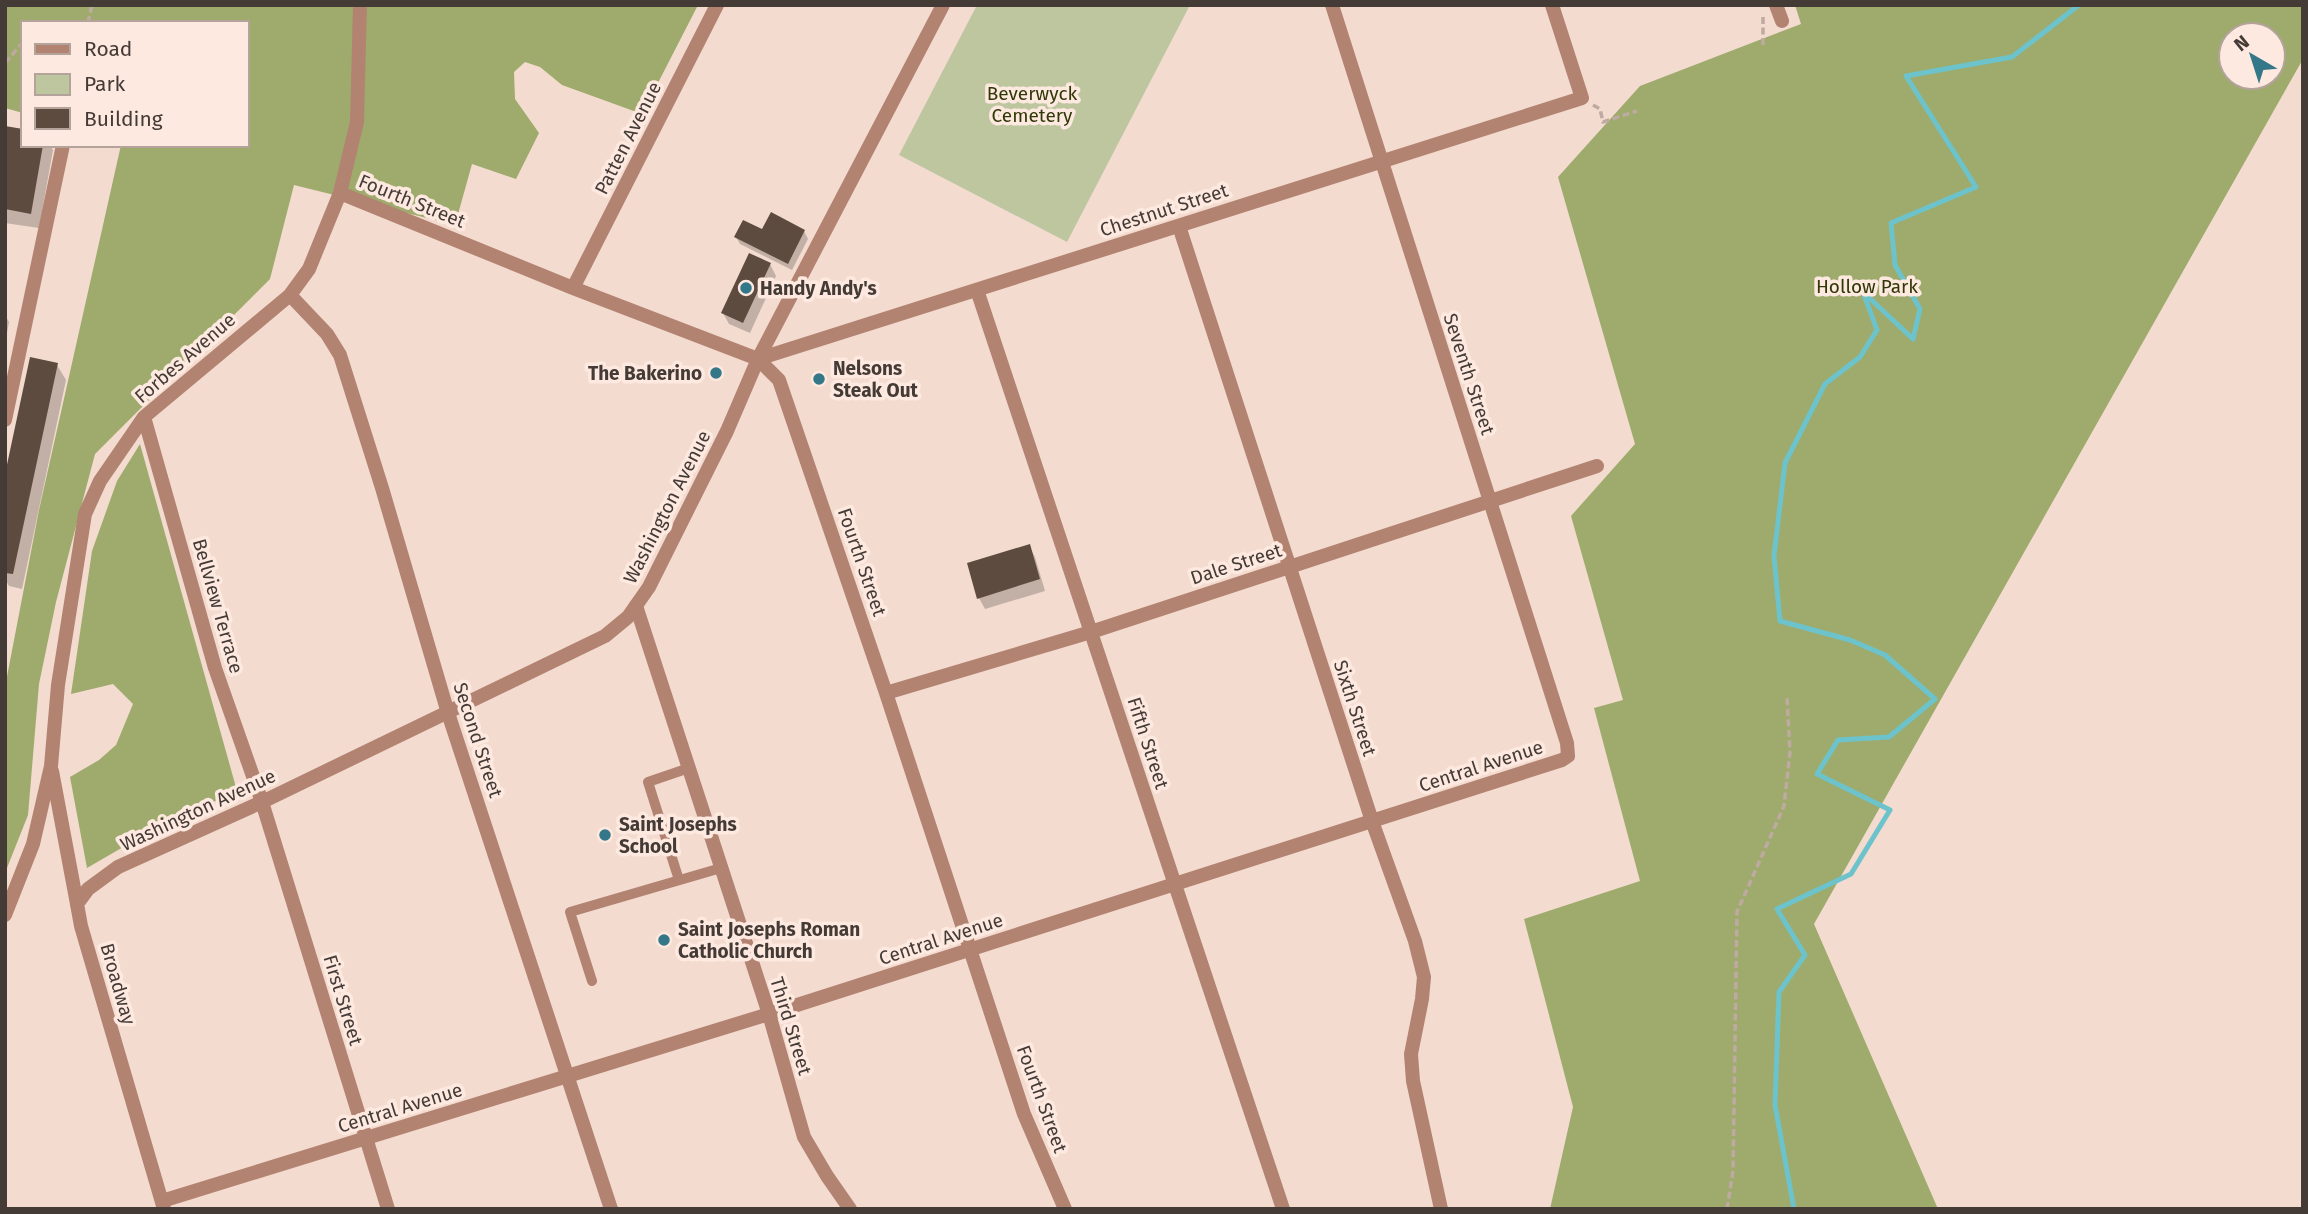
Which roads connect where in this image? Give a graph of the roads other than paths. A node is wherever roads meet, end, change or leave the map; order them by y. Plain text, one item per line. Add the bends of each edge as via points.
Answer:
1 (360, 5) edge
2 (717, 5) edge
3 (943, 5) edge
4 (1332, 5) edge
5 (1552, 5) edge
6 (1776, 5) edge
7 (1782, 21) dead end
8 (63, 147) edge
9 (1382, 162) junction
10 (340, 193) junction
11 (1179, 226) junction
12 (573, 288) junction
13 (977, 290) junction
14 (290, 295) junction
15 (758, 359) junction
16 (144, 417) junction
17 (5, 420) edge
18 (1597, 466) dead end
19 (1489, 501) junction
20 (1290, 566) junction
21 (636, 606) junction
22 (1091, 632) junction
23 (886, 693) junction
24 (448, 713) junction
25 (1568, 756) joint
26 (51, 766) junction
27 (689, 768) junction
28 (262, 802) junction
29 (1372, 821) junction
30 (721, 868) junction
31 (679, 880) junction
32 (1175, 884) junction
33 (77, 904) junction
34 (5, 915) edge
35 (971, 950) junction
36 (592, 981) dead end
37 (769, 1014) junction
38 (568, 1076) junction
39 (365, 1138) junction
40 (163, 1205) edge
41 (388, 1209) edge
42 (611, 1209) edge
43 (850, 1209) edge
44 (1065, 1209) edge
45 (1283, 1209) edge
46 (1441, 1209) edge

1 - 10 street, Forbes Avenue via 357,122
2 - 12 street, Patten Avenue
3 - 15 street, Washington Avenue
4 - 9 street, Seventh Street
5 - 9 street, Chestnut Street via 1582,98
6 - 7 street
8 - 17 street
9 - 11 street, Chestnut Street
9 - 19 street, Seventh Street
10 - 12 street, Fourth Street
10 - 14 street, Forbes Avenue via 309,269
11 - 13 street, Chestnut Street
11 - 20 street, Sixth Street
12 - 15 street, Fourth Street
13 - 15 street, Chestnut Street
13 - 22 street, Fifth Street
14 - 16 street, Forbes Avenue
14 - 24 street, Second Street via 340,355
15 - 21 street, Washington Avenue via 727,431
15 - 23 street, Fourth Street via 784,391
16 - 26 street, Forbes Avenue via 100,481 85,514 58,685
16 - 28 street, Bellview Terrace via 215,668
18 - 19 street, Dale Street
19 - 20 street, Dale Street
19 - 25 street, Seventh Street
20 - 22 street, Dale Street
20 - 29 street, Sixth Street
21 - 24 street, Washington Avenue via 605,636
21 - 27 street, Third Street
22 - 23 street, Dale Street
22 - 32 street, Fifth Street
23 - 35 street, Fourth Street
24 - 28 street, Washington Avenue
24 - 38 street, Second Street
25 - 29 street, Central Avenue
26 - 33 street, Broadway
26 - 34 street, Forbes Avenue via 33,844
27 - 30 street, Third Street
27 - 31 lane via 648,782
28 - 33 street, Washington Avenue via 118,867 88,889
28 - 39 street, First Street
29 - 32 street, Central Avenue
29 - 46 street, Sixth Street via 1424,977 1411,1054
30 - 31 lane
30 - 37 street, Third Street
31 - 36 lane via 570,912
32 - 35 street, Central Avenue
32 - 45 street, Fifth Street
33 - 40 street, Broadway
35 - 37 street, Central Avenue
35 - 44 street, Fourth Street via 1024,1114
37 - 38 street, Central Avenue
37 - 43 street, Third Street via 804,1137
38 - 39 street, Central Avenue
38 - 42 street, Second Street
39 - 40 street, Central Avenue
39 - 41 street, First Street

